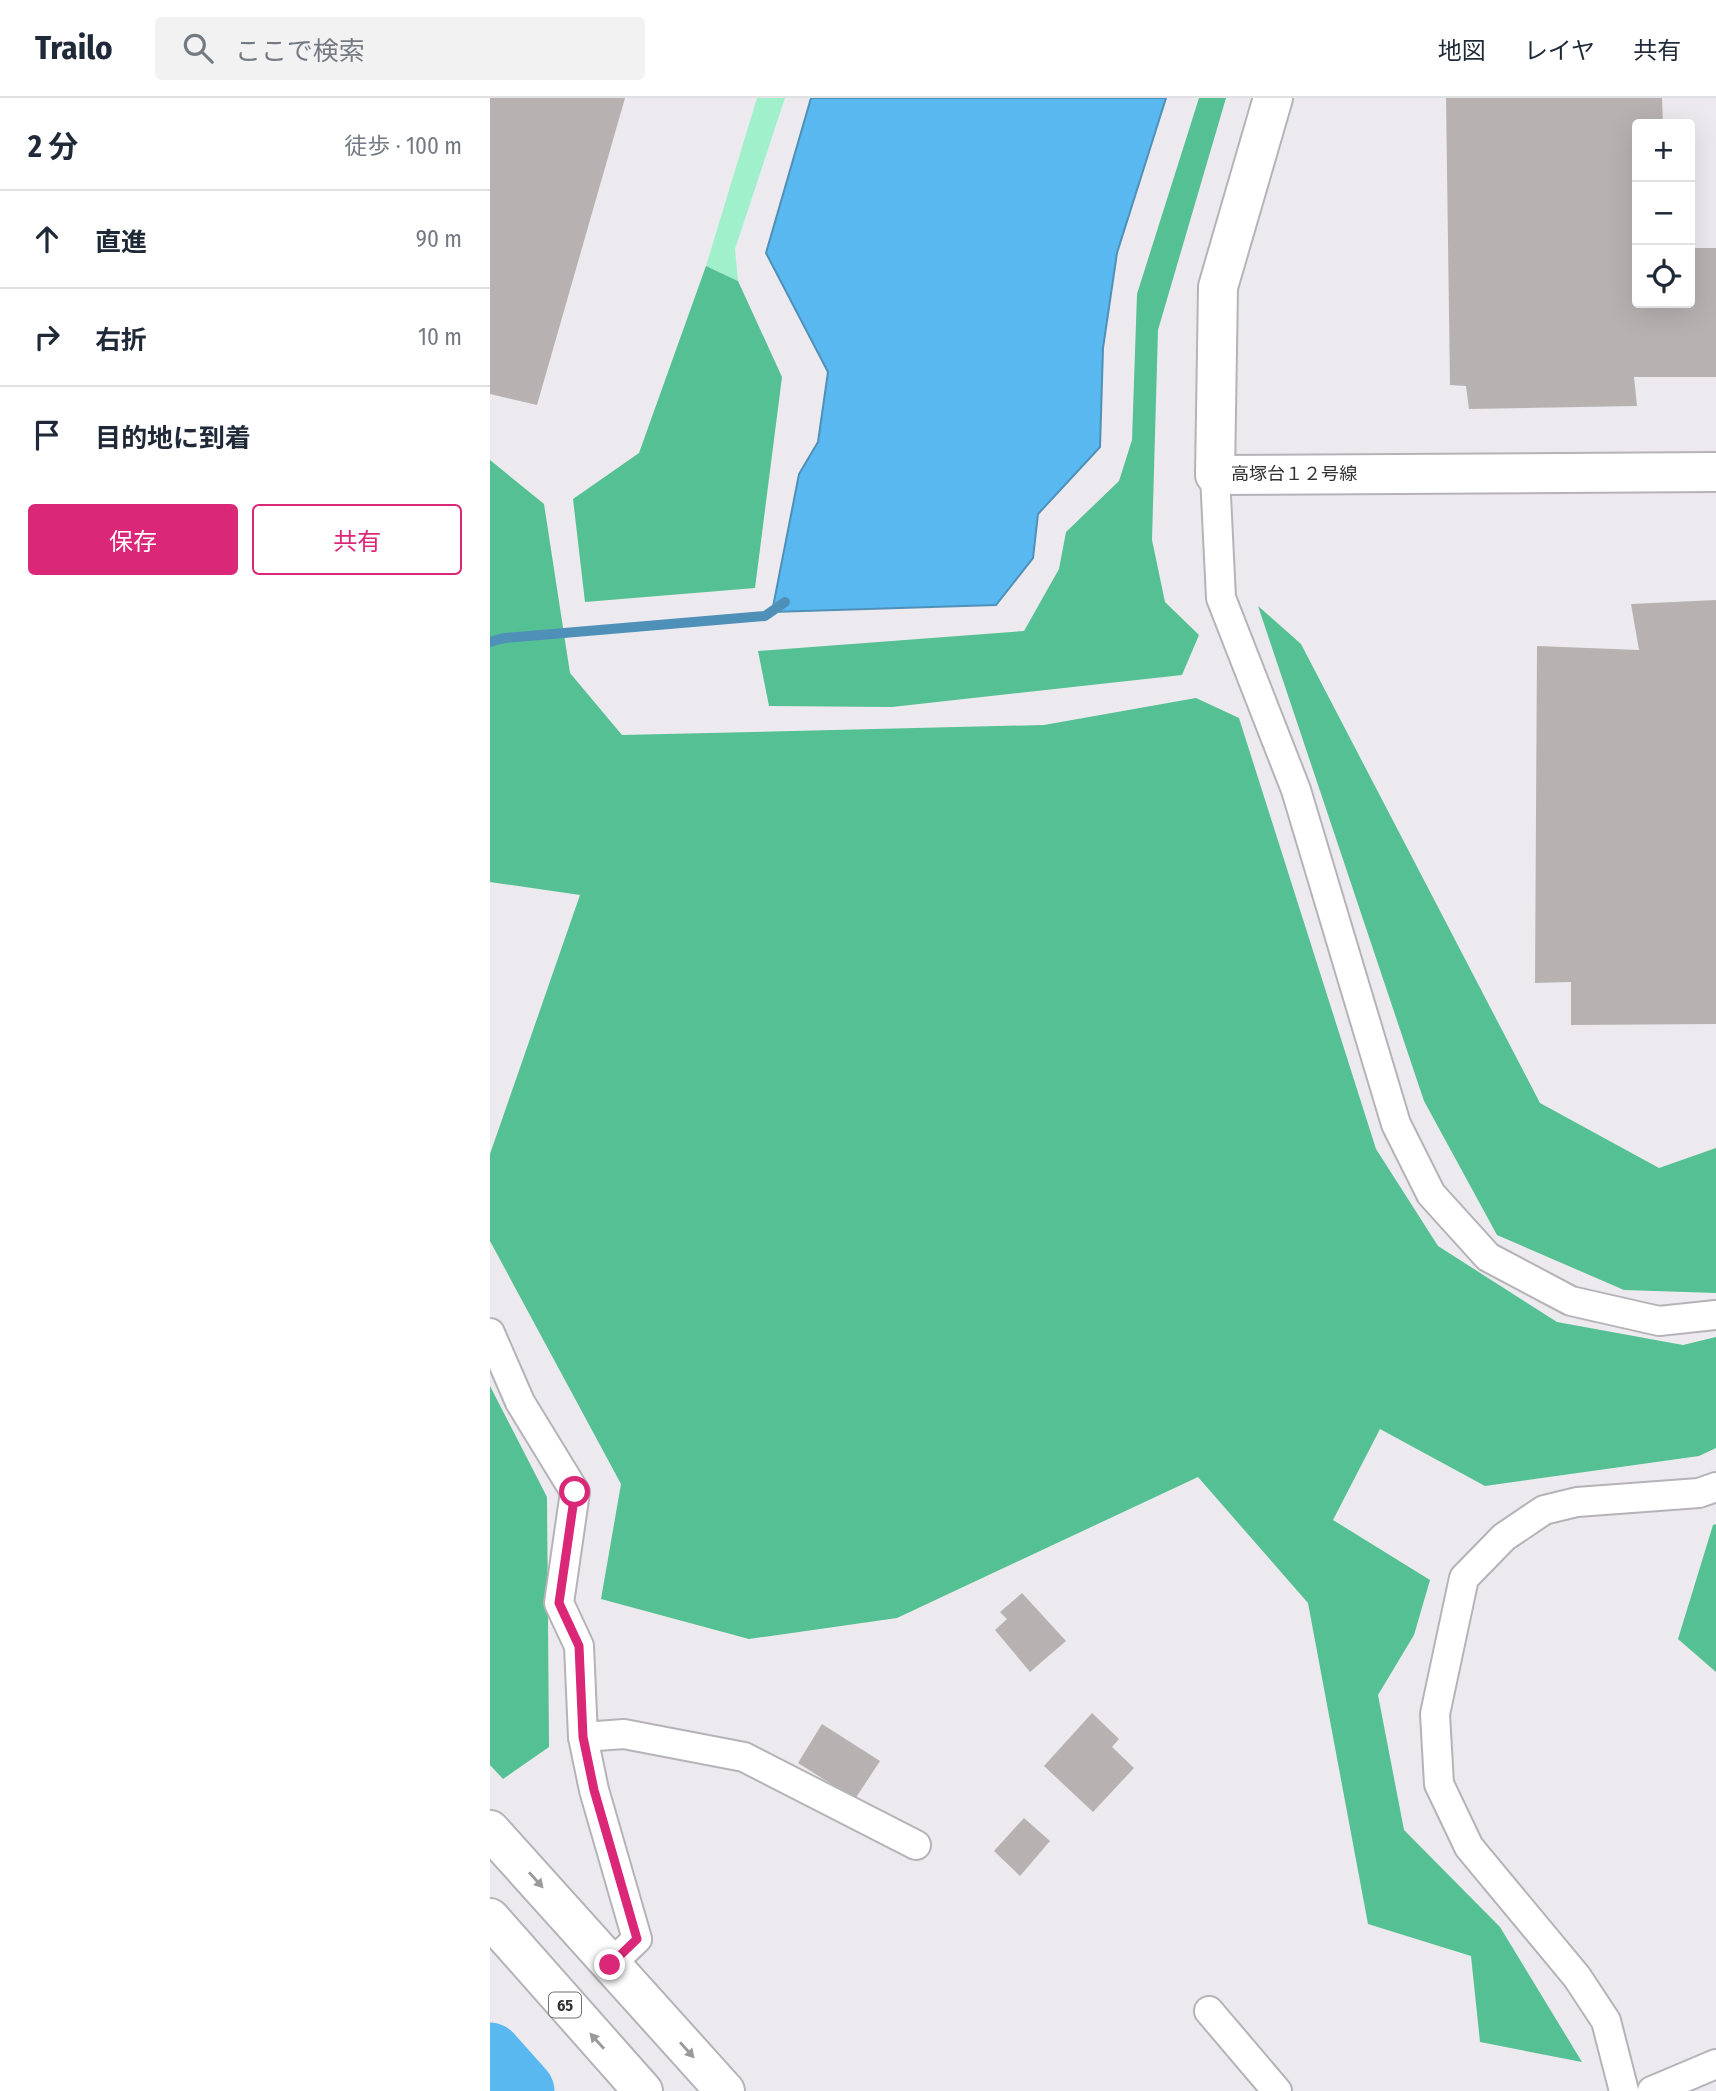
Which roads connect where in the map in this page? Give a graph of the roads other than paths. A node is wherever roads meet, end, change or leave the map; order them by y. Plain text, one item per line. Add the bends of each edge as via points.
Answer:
1 (1273, 98) edge
2 (1716, 472) edge
3 (1215, 475) junction
4 (1716, 1315) edge
5 (490, 1333) edge
6 (1716, 1487) edge
7 (583, 1737) junction
8 (490, 1830) edge
9 (916, 1845) dead end
10 (493, 1926) edge
11 (610, 1965) junction
12 (1209, 2011) dead end
13 (1716, 2063) edge
14 (643, 2091) edge
15 (725, 2091) edge
16 (1277, 2091) edge
17 (1624, 2091) edge
18 (1652, 2091) edge

1 - 3 street, 高塚台１２号線 via 1218,288
2 - 3 street, 高塚台１２号線
3 - 4 street via 1221,598 1296,790 1396,1124 1431,1194 1488,1257 1571,1301 1659,1321
5 - 7 street via 520,1402 575,1492 559,1603 579,1646
6 - 17 street via 1699,1493 1555,1507 1504,1537 1464,1578 1435,1714 1439,1784 1469,1847 1577,1977 1606,2021
7 - 9 street via 624,1734 744,1757
7 - 11 street via 637,1939
8 -> 11 street
14 -> 10 street, 65
11 -> 15 street
12 - 16 street
13 - 18 street

